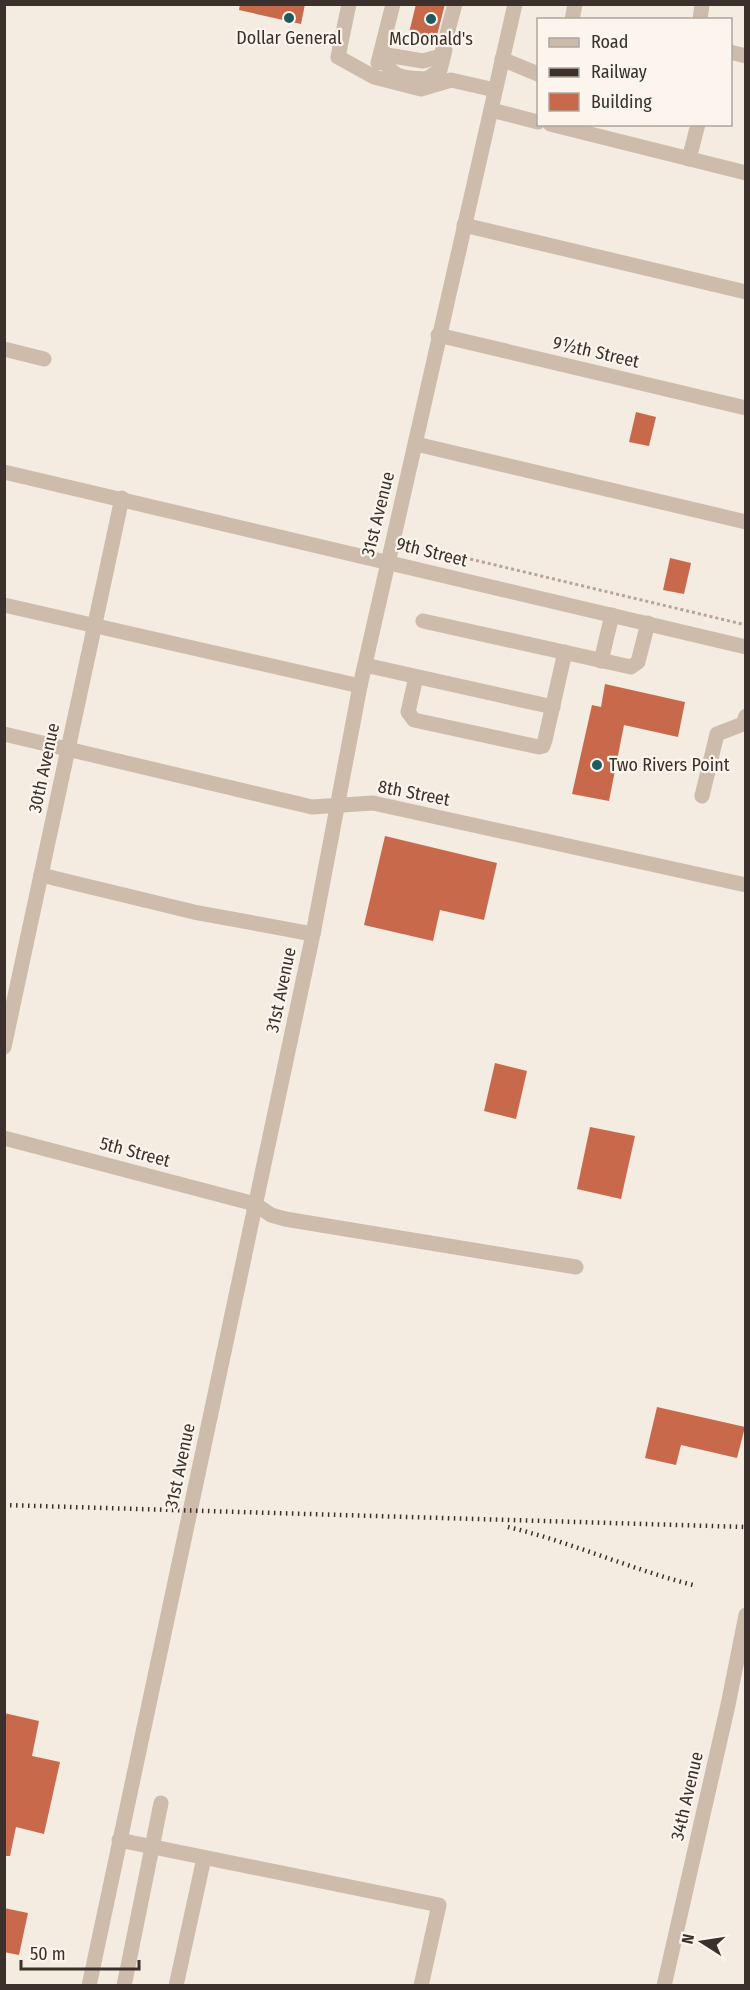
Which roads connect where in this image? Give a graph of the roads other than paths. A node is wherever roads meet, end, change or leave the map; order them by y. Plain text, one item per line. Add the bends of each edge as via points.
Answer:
1 (349, 4) edge
2 (393, 4) edge
3 (455, 4) edge
4 (515, 4) edge
5 (381, 54) junction
6 (502, 59) junction
7 (537, 74) edge
8 (374, 77) junction
9 (495, 90) junction
10 (491, 110) junction
11 (537, 122) edge
12 (558, 126) edge
13 (697, 126) edge
14 (689, 159) junction
15 (746, 173) edge
16 (464, 225) junction
17 (746, 292) edge
18 (438, 335) junction
19 (4, 349) edge
20 (44, 358) dead end
21 (746, 408) edge
22 (416, 444) junction
23 (4, 472) edge
24 (122, 498) junction
25 (746, 522) edge
26 (387, 561) junction
27 (4, 605) edge
28 (612, 615) junction
29 (423, 621) dead end
30 (648, 623) junction
31 (94, 625) junction
32 (746, 646) edge
33 (565, 652) junction
34 (601, 661) junction
35 (365, 665) junction
36 (416, 677) junction
37 (360, 686) junction
38 (553, 707) junction
39 (746, 716) edge
40 (4, 734) edge
41 (68, 749) junction
42 (702, 795) dead end
43 (337, 805) junction
44 (41, 875) junction
45 (746, 885) edge
46 (313, 934) junction
47 (4, 1047) edge
48 (4, 1138) edge
49 (255, 1204) junction
50 (576, 1267) dead end
51 (746, 1615) edge
52 (162, 1803) dead end
53 (120, 1840) junction
54 (153, 1846) junction
55 (204, 1857) junction
56 (89, 1986) edge
57 (124, 1986) edge
58 (176, 1986) edge
59 (421, 1986) edge
60 (664, 1986) edge

1 - 8 street via 338,57
2 - 5 street
3 - 5 street via 441,56 423,61
4 - 6 street, 31st Avenue
5 - 8 street
6 - 7 street
6 - 9 street, 31st Avenue
8 - 9 street via 422,89 452,80
9 - 10 street, 31st Avenue
10 - 11 street
10 - 16 street, 31st Avenue
12 - 14 street
13 - 14 street
14 - 15 street
16 - 17 street
16 - 18 street, 31st Avenue
18 - 21 street, 9½th Street
18 - 22 street, 31st Avenue
19 - 20 street
22 - 25 street
22 - 26 street, 31st Avenue
23 - 24 street, 9th Street
24 - 26 street, 9th Street
24 - 31 street, 30th Avenue
26 - 28 street, 9th Street
26 - 35 street, 31st Avenue
27 - 31 street
28 - 30 street, 9th Street
28 - 34 street
29 - 33 street
30 - 32 street, 9th Street
30 - 34 street via 635,666
31 - 37 street
31 - 41 street, 30th Avenue
33 - 34 street
33 - 38 street
35 - 36 street
35 - 37 street, 31st Avenue
36 - 38 street
36 - 38 street via 408,712 414,720 539,747 543,746
37 - 43 street, 31st Avenue
39 - 42 street via 743,724 717,734
40 - 41 street, 8th Street
41 - 43 street, 8th Street via 312,807
41 - 44 street, 30th Avenue
43 - 45 street, 8th Street via 373,803
43 - 46 street, 31st Avenue
44 - 46 street via 194,912
44 - 47 street, 30th Avenue
46 - 49 street, 31st Avenue
48 - 49 street, 5th Street
49 - 50 street, 5th Street via 285,1219
49 - 53 street, 31st Avenue
51 - 60 street, 34th Avenue
52 - 54 street
53 - 54 street
53 - 56 street, 31st Avenue
54 - 55 street
54 - 57 street
55 - 58 street
55 - 59 street via 439,1905

